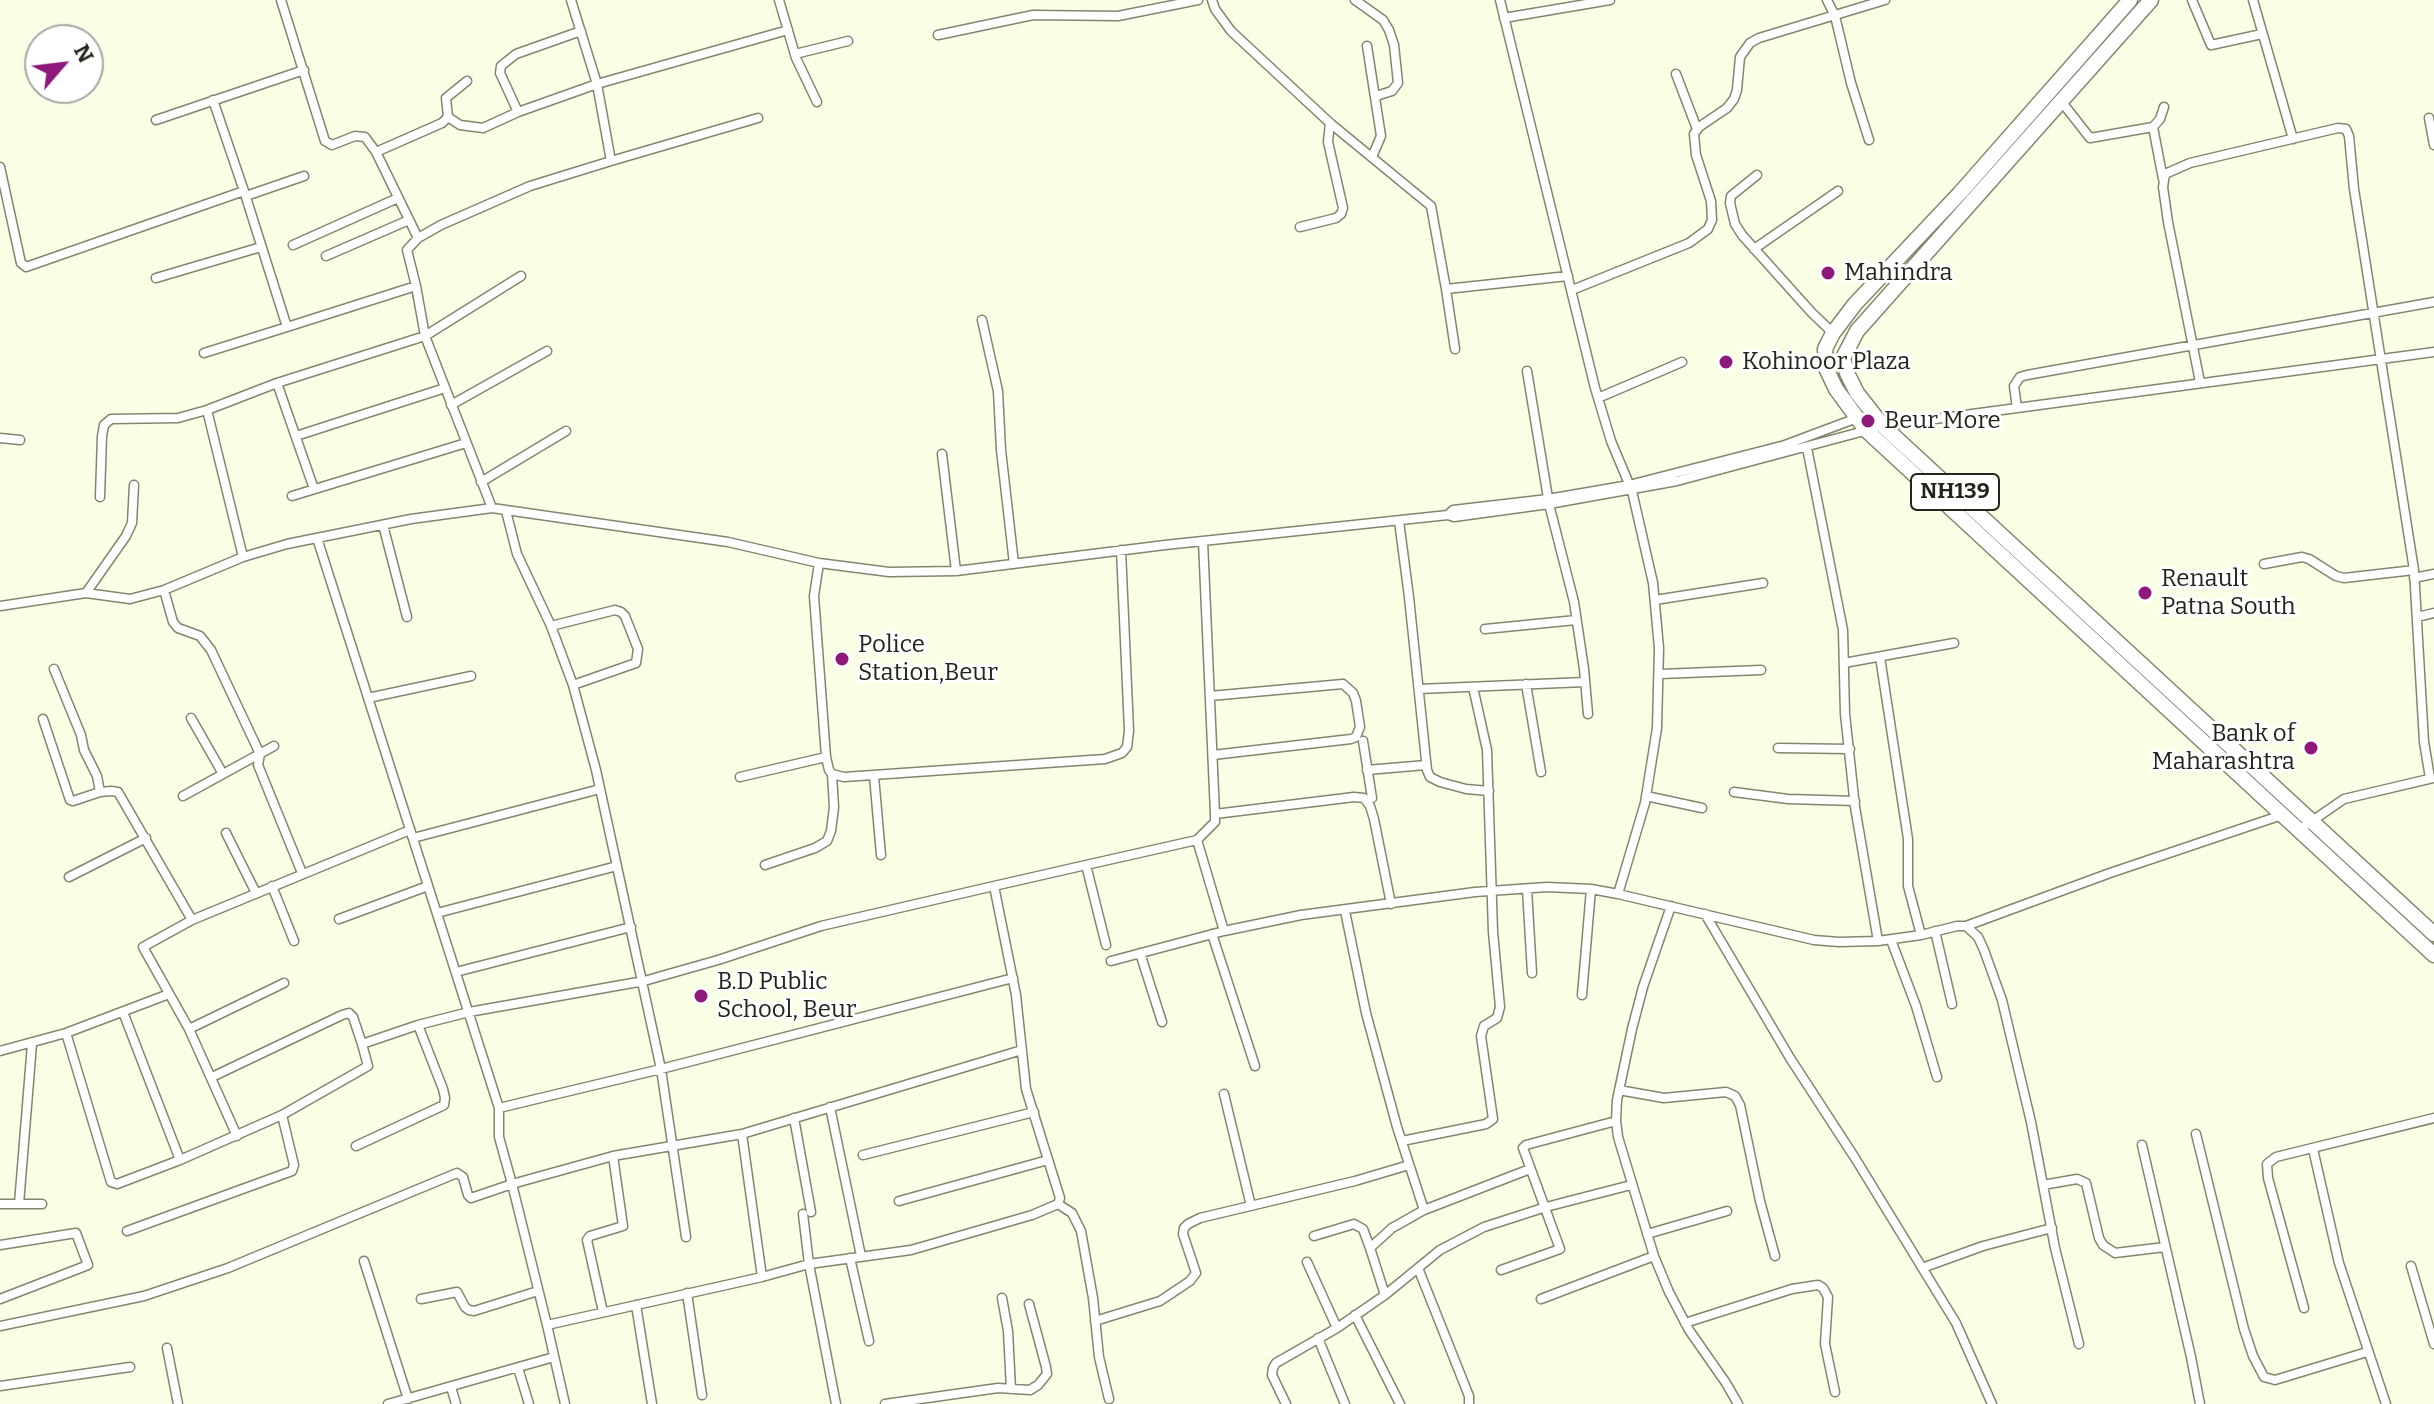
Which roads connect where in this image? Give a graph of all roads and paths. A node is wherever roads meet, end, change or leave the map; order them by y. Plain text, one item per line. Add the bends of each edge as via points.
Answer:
1 (281, 0) edge
2 (571, 0) edge
3 (1198, 0) edge
4 (1212, 0) edge
5 (1355, 0) edge
6 (1500, 0) edge
7 (1610, 0) edge
8 (1827, 0) edge
9 (1885, 0) edge
10 (2130, 0) edge
11 (2151, 0) edge
12 (2192, 0) edge
13 (2253, 0) edge
14 (783, 1) edge
15 (1835, 16) junction
16 (1504, 18) junction
17 (788, 30) junction
18 (581, 31) junction
19 (2262, 34) junction
20 (938, 35) dead end
21 (848, 41) dead end
22 (1367, 46) dead end
23 (795, 54) junction
24 (304, 70) junction
25 (1676, 74) dead end
26 (467, 81) dead end
27 (597, 84) junction
28 (2047, 94) junction
29 (1376, 96) junction
30 (213, 100) junction
31 (817, 102) dead end
32 (2061, 102) junction
33 (2164, 107) dead end
34 (518, 112) junction
35 (448, 117) junction
36 (758, 118) dead end
37 (2429, 118) dead end
38 (156, 120) dead end
39 (1330, 123) junction
40 (2153, 127) junction
41 (1697, 129) junction
42 (2293, 139) junction
43 (1869, 140) dead end
44 (2434, 145) edge
45 (376, 152) junction
46 (1372, 157) junction
47 (611, 161) junction
48 (0, 167) edge
49 (1757, 175) dead end
50 (304, 176) dead end
51 (2163, 179) junction
52 (1838, 191) dead end
53 (245, 193) junction
54 (398, 198) junction
55 (409, 220) junction
56 (1300, 227) dead end
57 (418, 238) junction
58 (293, 245) dead end
59 (261, 247) junction
60 (1754, 249) junction
61 (326, 256) dead end
62 (521, 276) dead end
63 (1568, 276) junction
64 (156, 278) dead end
65 (416, 286) junction
66 (1446, 289) junction
67 (1572, 290) junction
68 (2434, 302) edge
69 (2373, 313) junction
70 (982, 320) dead end
71 (287, 327) junction
72 (1833, 333) junction
73 (425, 336) junction
74 (2195, 346) junction
75 (1455, 349) dead end
76 (547, 351) dead end
77 (2434, 352) edge
78 (204, 353) dead end
79 (2381, 359) junction
80 (1682, 362) dead end
81 (1527, 371) dead end
82 (2200, 382) junction
83 (277, 383) junction
84 (445, 388) junction
85 (1598, 398) junction
86 (451, 405) junction
87 (2017, 408) junction
88 (207, 410) junction
89 (1864, 420) junction
90 (1883, 426) junction
91 (566, 431) dead end
92 (296, 436) junction
93 (0, 438) edge
94 (20, 440) dead end
95 (466, 443) junction
96 (1807, 448) junction
97 (942, 454) dead end
98 (481, 482) junction
99 (134, 485) dead end
100 (1631, 488) junction
101 (314, 489) junction
102 (292, 496) dead end
103 (100, 497) dead end
104 (1549, 502) junction
105 (492, 508) junction
106 (506, 511) junction
107 (1399, 521) junction
108 (383, 525) junction
109 (317, 538) junction
110 (1203, 541) junction
111 (1121, 550) junction
112 (243, 557) junction
113 (819, 563) junction
114 (1014, 564) junction
115 (2264, 564) dead end
116 (956, 571) junction
117 (2414, 574) junction
118 (2434, 574) edge
119 (2051, 582) junction
120 (1763, 583) dead end
121 (164, 590) junction
122 (86, 593) junction
123 (2041, 593) junction
124 (1655, 600) junction
125 (0, 606) edge
126 (2434, 613) edge
127 (407, 617) dead end
128 (2417, 617) junction
129 (1576, 620) junction
130 (551, 626) junction
131 (1485, 629) dead end
132 (1954, 643) dead end
133 (1880, 657) junction
134 (1844, 663) junction
135 (54, 669) dead end
136 (1761, 670) dead end
137 (1660, 674) junction
138 (471, 676) dead end
139 (1585, 682) junction
140 (1526, 684) junction
141 (573, 685) junction
142 (1473, 687) junction
143 (1419, 689) junction
144 (1210, 696) junction
145 (368, 698) junction
146 (1588, 714) dead end
147 (191, 718) dead end
148 (43, 719) dead end
149 (1363, 741) dead end
150 (274, 746) dead end
151 (1778, 748) dead end
152 (1850, 749) junction
153 (260, 754) junction
154 (1213, 755) junction
155 (826, 757) junction
156 (1426, 765) junction
157 (1367, 770) junction
158 (1541, 772) dead end
159 (223, 774) junction
160 (832, 774) junction
161 (874, 776) junction
162 (740, 777) dead end
163 (2432, 778) edge
164 (600, 789) junction
165 (1489, 791) junction
166 (100, 792) junction
167 (1734, 792) dead end
168 (183, 796) dead end
169 (1646, 796) junction
170 (1372, 798) dead end
171 (1855, 801) junction
172 (1702, 808) dead end
173 (1215, 814) junction
174 (2282, 815) junction
175 (2311, 821) junction
176 (2299, 830) junction
177 (226, 833) dead end
178 (412, 834) junction
179 (146, 838) junction
180 (1197, 840) junction
181 (881, 855) dead end
182 (765, 865) dead end
183 (1086, 865) junction
184 (617, 866) junction
185 (302, 873) junction
186 (69, 877) dead end
187 (272, 886) junction
188 (428, 886) junction
189 (994, 886) junction
190 (1527, 889) junction
191 (1591, 889) junction
192 (1492, 891) junction
193 (256, 893) junction
194 (1618, 894) junction
195 (1391, 904) junction
196 (1671, 906) junction
197 (1345, 911) junction
198 (437, 913) junction
199 (1705, 914) junction
200 (339, 919) dead end
201 (192, 920) junction
202 (1966, 926) junction
203 (631, 927) junction
204 (1224, 931) junction
205 (1935, 931) junction
206 (1212, 934) junction
207 (2434, 934) edge
208 (1921, 935) junction
209 (1891, 940) junction
210 (294, 941) dead end
211 (1878, 941) junction
212 (1106, 945) dead end
213 (1140, 953) junction
214 (2434, 955) edge
215 (1111, 961) dead end
216 (456, 972) junction
217 (1532, 973) dead end
218 (1013, 978) junction
219 (644, 981) junction
220 (284, 983) dead end
221 (169, 994) junction
222 (1582, 995) dead end
223 (1952, 1004) dead end
224 (123, 1012) junction
225 (469, 1012) junction
226 (1162, 1022) dead end
227 (418, 1025) junction
228 (189, 1029) junction
229 (66, 1033) junction
230 (32, 1044) junction
231 (362, 1044) junction
232 (1022, 1050) junction
233 (0, 1051) edge
234 (1255, 1066) dead end
235 (661, 1069) junction
236 (212, 1077) junction
237 (1937, 1077) dead end
238 (1619, 1090) junction
239 (1224, 1094) dead end
240 (830, 1107) junction
241 (499, 1108) junction
242 (1034, 1112) junction
243 (282, 1115) junction
244 (794, 1118) junction
245 (2434, 1118) edge
246 (1616, 1121) junction
247 (742, 1134) junction
248 (2196, 1134) dead end
249 (237, 1136) junction
250 (1402, 1141) junction
251 (673, 1145) junction
252 (2142, 1145) dead end
253 (356, 1146) dead end
254 (2313, 1149) junction
255 (863, 1155) dead end
256 (613, 1156) junction
257 (180, 1160) junction
258 (1048, 1160) junction
259 (1409, 1165) junction
260 (1530, 1169) junction
261 (512, 1184) junction
262 (1631, 1185) junction
263 (2043, 1185) junction
264 (899, 1201) dead end
265 (0, 1204) edge
266 (19, 1204) junction
267 (42, 1204) dead end
268 (1058, 1204) junction
269 (1251, 1206) junction
270 (1546, 1207) junction
271 (1424, 1210) junction
272 (1727, 1211) dead end
273 (2052, 1228) junction
274 (127, 1231) dead end
275 (1647, 1234) junction
276 (1314, 1236) dead end
277 (686, 1237) dead end
278 (0, 1245) edge
279 (2165, 1247) junction
280 (1370, 1248) junction
281 (861, 1256) junction
282 (1654, 1256) junction
283 (1775, 1256) dead end
284 (850, 1258) junction
285 (364, 1261) dead end
286 (1307, 1262) dead end
287 (809, 1264) junction
288 (2411, 1266) dead end
289 (1418, 1268) junction
290 (1922, 1268) junction
291 (1501, 1270) dead end
292 (762, 1277) junction
293 (538, 1291) junction
294 (687, 1293) junction
295 (1385, 1295) junction
296 (1002, 1298) dead end
297 (0, 1299) edge
298 (421, 1299) dead end
299 (1541, 1299) dead end
300 (1029, 1304) dead end
301 (636, 1305) junction
302 (2304, 1308) dead end
303 (603, 1312) junction
304 (1355, 1315) junction
305 (1095, 1321) junction
306 (1685, 1323) junction
307 (547, 1325) junction
308 (0, 1326) edge
309 (1337, 1328) junction
310 (1318, 1338) junction
311 (869, 1341) dead end
312 (2079, 1344) dead end
313 (2434, 1344) edge
314 (167, 1348) dead end
315 (2367, 1352) junction
316 (554, 1357) junction
317 (130, 1367) dead end
318 (518, 1368) junction
319 (0, 1386) edge
320 (451, 1387) junction
321 (1011, 1389) junction
322 (1835, 1392) dead end
323 (702, 1395) dead end
324 (408, 1399) junction
325 (1109, 1399) dead end
326 (1285, 1402) edge
327 (178, 1404) edge
328 (388, 1404) edge
329 (456, 1404) edge
330 (529, 1404) edge
331 (565, 1404) edge
332 (652, 1404) edge
333 (836, 1404) edge
334 (885, 1404) edge
335 (1272, 1404) edge
336 (1345, 1404) edge
337 (1400, 1404) edge
338 (1469, 1404) edge
339 (1738, 1404) edge
340 (1992, 1404) edge
341 (2200, 1404) edge
342 (2386, 1404) edge

1 - 24 street
2 - 18 street
3 - 20 street via 1118,16 1033,15
4 - 39 street via 1231,31
5 - 29 street via 1383,20 1394,45 1398,83
6 - 16 street
7 - 16 street
8 - 15 street
9 - 15 street
10 - 28 highway, NH139
11 - 32 highway, NH139
12 - 19 street via 2211,45
13 - 19 street
14 - 17 street
15 - 41 street via 1750,43 1740,57 1734,99
15 - 43 street
16 - 63 street
17 - 23 street
17 - 27 street
18 - 27 street
18 - 34 street via 516,54 501,66
19 - 42 street
21 - 23 street
22 - 29 street
23 - 31 street
24 - 30 street
24 - 45 street via 325,141 332,145 361,136
25 - 41 street
26 - 35 street via 446,98
27 - 34 street
27 - 47 street
28 - 32 street
28 - 72 highway, NH139
29 - 46 street via 1381,136
30 - 38 street
30 - 53 street
32 - 40 street via 2090,138
32 - 89 highway, NH139 via 1848,345 1843,358
33 - 40 street
34 - 35 street via 473,129
35 - 45 street
36 - 47 street
37 - 44 street
39 - 46 street
39 - 56 street via 1328,142 1343,208 1336,218
40 - 51 street
41 - 67 street via 1696,155 1713,210 1708,229 1689,243
42 - 51 street via 2190,163
42 - 69 street via 2338,128 2348,132
45 - 54 street
46 - 66 street via 1431,206
47 - 57 street via 530,186
48 - 53 street via 26,267
49 - 60 street via 1736,190 1730,203 1735,224
50 - 53 street
51 - 74 street
52 - 60 street
53 - 59 street
54 - 55 street
54 - 58 street
55 - 57 street
55 - 61 street
57 - 65 street via 407,250
59 - 64 street
59 - 71 street
60 - 72 street
62 - 73 street
63 - 66 street
63 - 67 street
65 - 71 street
65 - 73 street
66 - 75 street
67 - 85 street
68 - 69 street
69 - 74 street
69 - 79 street
70 - 114 street via 998,391
71 - 78 street
72 - 89 highway, NH139 via 1825,349 1826,368 1836,389
73 - 83 street
73 - 84 street
74 - 82 street
74 - 87 street via 2020,377 2014,386
76 - 86 street
77 - 79 street
79 - 82 street
79 - 117 street
80 - 85 street
81 - 104 street
82 - 87 street
83 - 88 street
83 - 92 street
84 - 86 street
84 - 92 street
85 - 100 street
86 - 95 street
87 - 90 street
88 - 103 street via 178,418 111,419 102,436
88 - 112 street
89 - 90 highway, NH139
89 - 96 street
89 - 100 street
89 - 123 highway, NH139
90 - 119 highway, NH139
91 - 98 street
92 - 101 street
93 - 94 street
95 - 98 street
95 - 101 street
96 - 100 street
96 - 134 street via 1843,630
97 - 116 street
98 - 105 street
99 - 122 street via 132,523
100 - 104 street
100 - 124 street
101 - 102 street
104 - 107 street via 1453,510
104 - 129 street
105 - 106 street
105 - 108 street
106 - 113 street via 728,542
106 - 130 street via 517,554
107 - 110 street
107 - 143 street
108 - 109 street
108 - 127 street
109 - 112 street
109 - 145 street
110 - 111 street
110 - 144 street
111 - 114 street
111 - 161 street via 1129,731 1122,753 1105,759
112 - 121 street
113 - 116 street via 889,572
113 - 155 street via 814,596
114 - 116 street
115 - 117 street via 2302,557 2344,578
117 - 118 street
117 - 128 street
119 - 123 highway
119 - 175 highway, NH139
120 - 124 street
121 - 122 street via 130,599
121 - 153 street via 173,622 200,636 211,650
122 - 125 street
123 - 174 highway, NH139
124 - 137 street
126 - 128 street
128 - 163 street via 2424,742
129 - 131 street
129 - 139 street
130 - 141 street
130 - 141 street via 615,610 630,627 638,649 636,663
132 - 133 street
133 - 134 street
133 - 208 street via 1908,839 1908,886
134 - 152 street
135 - 166 street
136 - 137 street
137 - 169 street
138 - 145 street
139 - 140 street
139 - 146 street
140 - 142 street
140 - 158 street
141 - 164 street
142 - 143 street
142 - 165 street via 1486,737
143 - 156 street
144 - 154 street
144 - 154 street via 1343,684 1353,693 1360,727 1351,739
145 - 178 street
147 - 159 street
148 - 166 street via 70,800
149 - 157 street
150 - 153 street
151 - 152 street
152 - 171 street
153 - 159 street
153 - 185 street via 258,765
154 - 173 street
155 - 160 street
155 - 162 street
156 - 157 street
156 - 165 street via 1430,777 1440,782
157 - 170 street
159 - 168 street
160 - 161 street
160 - 182 street via 834,807 827,841
161 - 181 street
163 - 175 street via 2352,796
164 - 178 street
164 - 184 street
165 - 192 street
166 - 179 street via 118,792
167 - 171 street
169 - 172 street
169 - 194 street
171 - 211 street
173 - 180 street via 1215,822
173 - 195 street via 1364,798 1374,819
174 - 176 highway, NH139
174 - 202 street
175 - 176 street
175 - 207 highway, NH139
176 - 214 highway, NH139
177 - 193 street
178 - 185 street
178 - 188 street
179 - 186 street
179 - 201 street
180 - 183 street
180 - 204 street
183 - 189 street
183 - 212 street
184 - 198 street
184 - 203 street
185 - 187 street
187 - 193 street
187 - 210 street
188 - 198 street
188 - 200 street
189 - 218 street
189 - 219 street via 821,926
190 - 191 street
190 - 192 street
190 - 217 street
191 - 194 street
191 - 222 street
192 - 195 street
192 - 250 street via 1500,1014 1484,1026 1481,1036 1493,1119
193 - 201 street
194 - 196 street
195 - 197 street
196 - 199 street
196 - 238 street via 1643,987
197 - 204 street
197 - 250 street via 1366,1013
198 - 216 street
199 - 211 street via 1814,940
199 - 290 street
201 - 221 street via 143,947
202 - 205 street
202 - 263 street via 1978,937 1996,978
203 - 216 street
203 - 219 street
204 - 206 street
205 - 208 street
205 - 223 street
206 - 213 street
206 - 234 street
208 - 209 street
209 - 211 street
209 - 237 street
213 - 215 street
213 - 226 street
216 - 225 street
218 - 232 street
218 - 235 street
219 - 225 street
219 - 235 street
220 - 228 street
221 - 224 street
221 - 228 street
224 - 229 street
224 - 257 street
225 - 227 street
225 - 241 street
227 - 231 street
227 - 253 street via 444,1105
228 - 236 street
229 - 230 street
229 - 257 street via 111,1182
230 - 233 street
230 - 266 street
231 - 236 street via 349,1013
231 - 243 street via 368,1066
232 - 240 street
232 - 242 street
235 - 241 street
235 - 251 street
236 - 249 street
238 - 246 street
238 - 283 street via 1664,1098 1726,1092 1735,1096
239 - 269 street
240 - 244 street
240 - 281 street
241 - 261 street via 499,1137
242 - 255 street
242 - 258 street
243 - 249 street
243 - 274 street via 292,1171
244 - 247 street
244 - 287 street
245 - 254 street
246 - 260 street via 1526,1145
246 - 262 street
247 - 251 street
247 - 292 street
248 - 315 street via 2244,1329 2264,1377 2275,1380
249 - 257 street
250 - 259 street
251 - 256 street
251 - 277 street
252 - 279 street
254 - 302 street via 2276,1157 2266,1170
254 - 315 street via 2339,1263
256 - 261 street
256 - 303 street via 623,1226 587,1240
258 - 264 street
258 - 268 street
259 - 269 street
259 - 271 street
260 - 270 street
260 - 271 street
261 - 293 street
261 - 308 street via 471,1198 457,1173 228,1268 144,1296
262 - 270 street
262 - 275 street
263 - 273 street
263 - 279 street via 2082,1179 2099,1238 2115,1253
265 - 266 street
266 - 267 street
268 - 281 street via 911,1250
268 - 305 street via 1072,1213 1081,1231
269 - 305 street via 1200,1218 1184,1228 1196,1273 1190,1281 1160,1301
270 - 289 street via 1461,1237
270 - 291 street via 1560,1249
271 - 280 street
272 - 275 street
273 - 290 street
273 - 312 street
275 - 282 street
276 - 280 street via 1359,1225
278 - 297 street via 76,1233 88,1265
279 - 341 street
280 - 295 street
281 - 284 street
282 - 299 street
282 - 306 street
284 - 287 street
284 - 311 street
285 - 324 street
286 - 309 street
287 - 292 street
287 - 333 street
288 - 313 street
289 - 295 street
289 - 338 street
290 - 340 street via 1966,1342
292 - 294 street
293 - 298 street via 474,1311 465,1307 457,1292
293 - 307 street
294 - 301 street
294 - 323 street
295 - 304 street
296 - 321 street
300 - 321 street via 1047,1374 1030,1390
301 - 303 street
301 - 332 street
303 - 307 street
304 - 309 street
304 - 337 street
305 - 325 street
306 - 322 street via 1818,1285 1828,1297 1825,1344
306 - 339 street
307 - 316 street
309 - 310 street
310 - 326 street via 1273,1368
310 - 336 street
314 - 327 street
315 - 342 street
316 - 318 street
316 - 331 street
317 - 319 street
318 - 320 street
318 - 330 street
320 - 324 street
320 - 329 street
321 - 334 street
324 - 328 street
326 - 335 street

